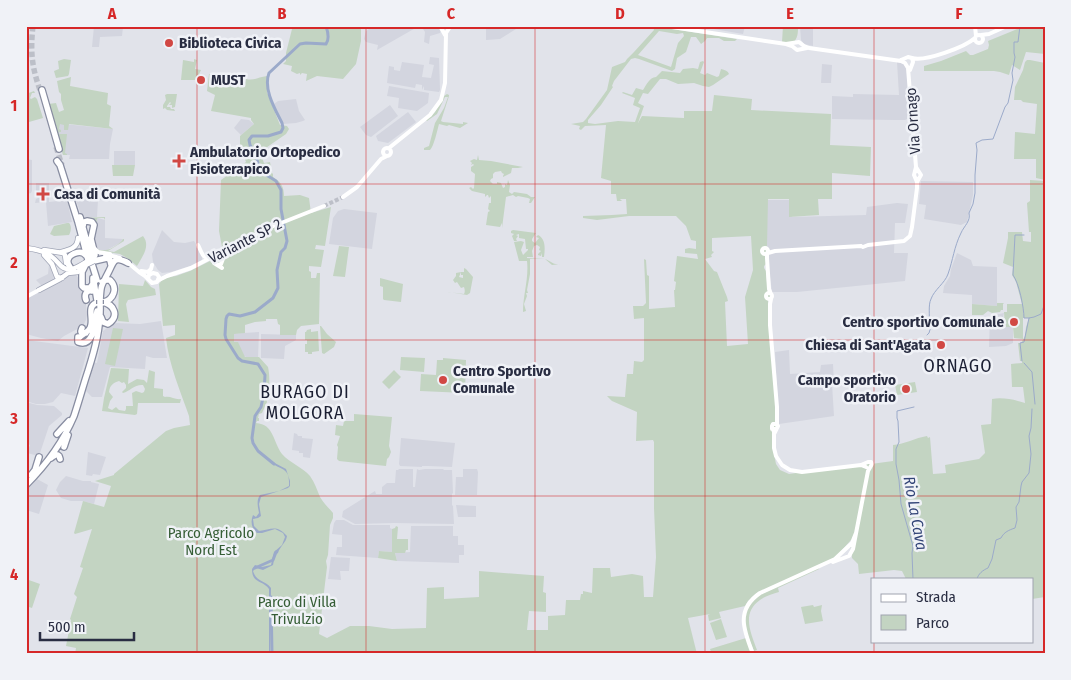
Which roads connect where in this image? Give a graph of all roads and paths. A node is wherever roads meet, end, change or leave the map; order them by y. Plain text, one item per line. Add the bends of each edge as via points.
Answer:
1 (440, 26) edge
2 (450, 26) edge
3 (665, 26) edge
4 (1007, 26) edge
5 (975, 27) edge
6 (979, 38) junction
7 (446, 39) junction
8 (794, 45) junction
9 (802, 47) junction
10 (906, 58) junction
11 (912, 58) junction
12 (893, 60) junction
13 (919, 60) junction
14 (906, 64) junction
15 (912, 64) junction
16 (910, 76) junction
17 (41, 92) tunnel mouth
18 (58, 148) tunnel mouth
19 (390, 149) junction
20 (385, 155) junction
21 (343, 197) tunnel mouth
22 (324, 206) tunnel mouth
23 (80, 222) junction
24 (80, 240) junction
25 (198, 244) dead end
26 (27, 248) edge
27 (61, 253) junction
28 (222, 254) junction
29 (115, 255) junction
30 (54, 261) junction
31 (89, 262) junction
32 (128, 263) junction
33 (111, 265) junction
34 (152, 265) dead end
35 (70, 266) junction
36 (135, 267) junction
37 (56, 273) junction
38 (73, 273) junction
39 (108, 273) junction
40 (158, 274) junction
41 (149, 276) junction
42 (167, 276) junction
43 (62, 278) junction
44 (93, 278) junction
45 (159, 280) junction
46 (102, 282) junction
47 (81, 286) joint
48 (39, 290) junction
49 (26, 297) edge
50 (86, 300) dead end
51 (97, 300) junction
52 (99, 312) junction
53 (94, 345) junction
54 (71, 419) junction
55 (57, 432) dead end
56 (64, 447) dead end
57 (39, 457) dead end
58 (60, 459) dead end
59 (46, 463) junction
60 (26, 483) edge
61 (857, 531) junction
62 (848, 548) junction
63 (844, 552) junction
64 (852, 552) junction
65 (845, 558) junction
66 (816, 567) junction
67 (753, 654) edge

1 - 2 main road via 445,29
1 - 7 main road
2 - 7 main road
3 - 8 main road
4 - 6 main road
5 - 6 main road
6 - 13 main road
7 - 19 main road via 445,83 437,107
8 - 9 main road via 799,42
8 - 9 main road via 797,50
9 - 12 main road
10 - 11 main road
10 - 12 main road
10 - 14 main road
11 - 13 main road
11 - 15 main road
12 - 14 main road
13 - 15 main road
14 - 15 main road
14 - 16 main road, Via Ornago
15 - 16 main road, Via Ornago
16 - 61 main road, Via Ornago via 917,176 914,216 908,238 900,242 767,254 777,407 774,450 781,464 790,470 866,467
17 - 18 highway
19 - 20 main road via 390,154
19 - 20 main road via 384,149
20 - 21 main road via 357,187
22 - 28 main road, Variante SP 2 via 280,223
23 - 24 highway
23 - 29 main road via 84,219 94,223 92,239 98,252
23 - 31 highway
23 - 31 highway via 88,221 94,225 91,239 95,255
23 - 31 highway via 59,165
24 - 27 highway via 80,250 68,255
24 - 31 highway
25 - 28 main road via 206,258
26 - 27 main road
26 - 30 main road via 43,252
26 - 30 main road
27 - 30 main road
27 - 35 main road
28 - 28 main road via 214,260 215,264 220,266
28 - 42 main road, Variante SP 2
29 - 31 main road via 106,254
29 - 36 main road
30 - 31 main road via 67,270
30 - 37 main road
30 - 43 main road via 56,268 63,273
31 - 32 main road via 110,256
31 - 33 highway via 107,258
31 - 35 main road
31 - 35 highway via 82,252 70,256 67,262
31 - 38 main road
31 - 39 highway via 99,277
31 - 44 highway
31 - 44 highway via 82,272 83,287 91,287
31 - 51 highway
32 - 33 highway via 117,259
32 - 41 main road
33 - 39 highway
34 - 36 main road via 146,272
36 - 41 main road
37 - 43 main road via 58,278
37 - 48 main road via 53,282
38 - 43 main road
38 - 47 main road via 78,276
39 - 46 highway
40 - 41 main road via 154,272
40 - 42 main road, Variante SP 2
40 - 45 main road
41 - 45 main road via 152,283
42 - 45 main road, Variante SP 2
43 - 48 main road
44 - 51 highway
46 - 51 highway
46 - 52 highway via 109,280 114,285 112,298 102,302 113,308 112,322 103,322
47 - 51 highway
48 - 49 main road
50 - 51 highway via 88,291
51 - 52 highway
51 - 52 highway via 91,307 91,326 80,335 78,342 91,339
51 - 53 highway via 98,323
52 - 53 highway
52 - 54 highway via 96,343
53 - 54 highway
54 - 55 highway
54 - 56 highway
54 - 59 highway
54 - 60 highway via 54,449
57 - 60 highway
58 - 59 highway via 56,455
59 - 60 highway
61 - 62 main road
61 - 64 main road
62 - 63 main road
62 - 64 main road
63 - 65 main road
63 - 66 main road
64 - 65 main road
65 - 66 main road
66 - 67 main road via 760,593 748,604 744,628

